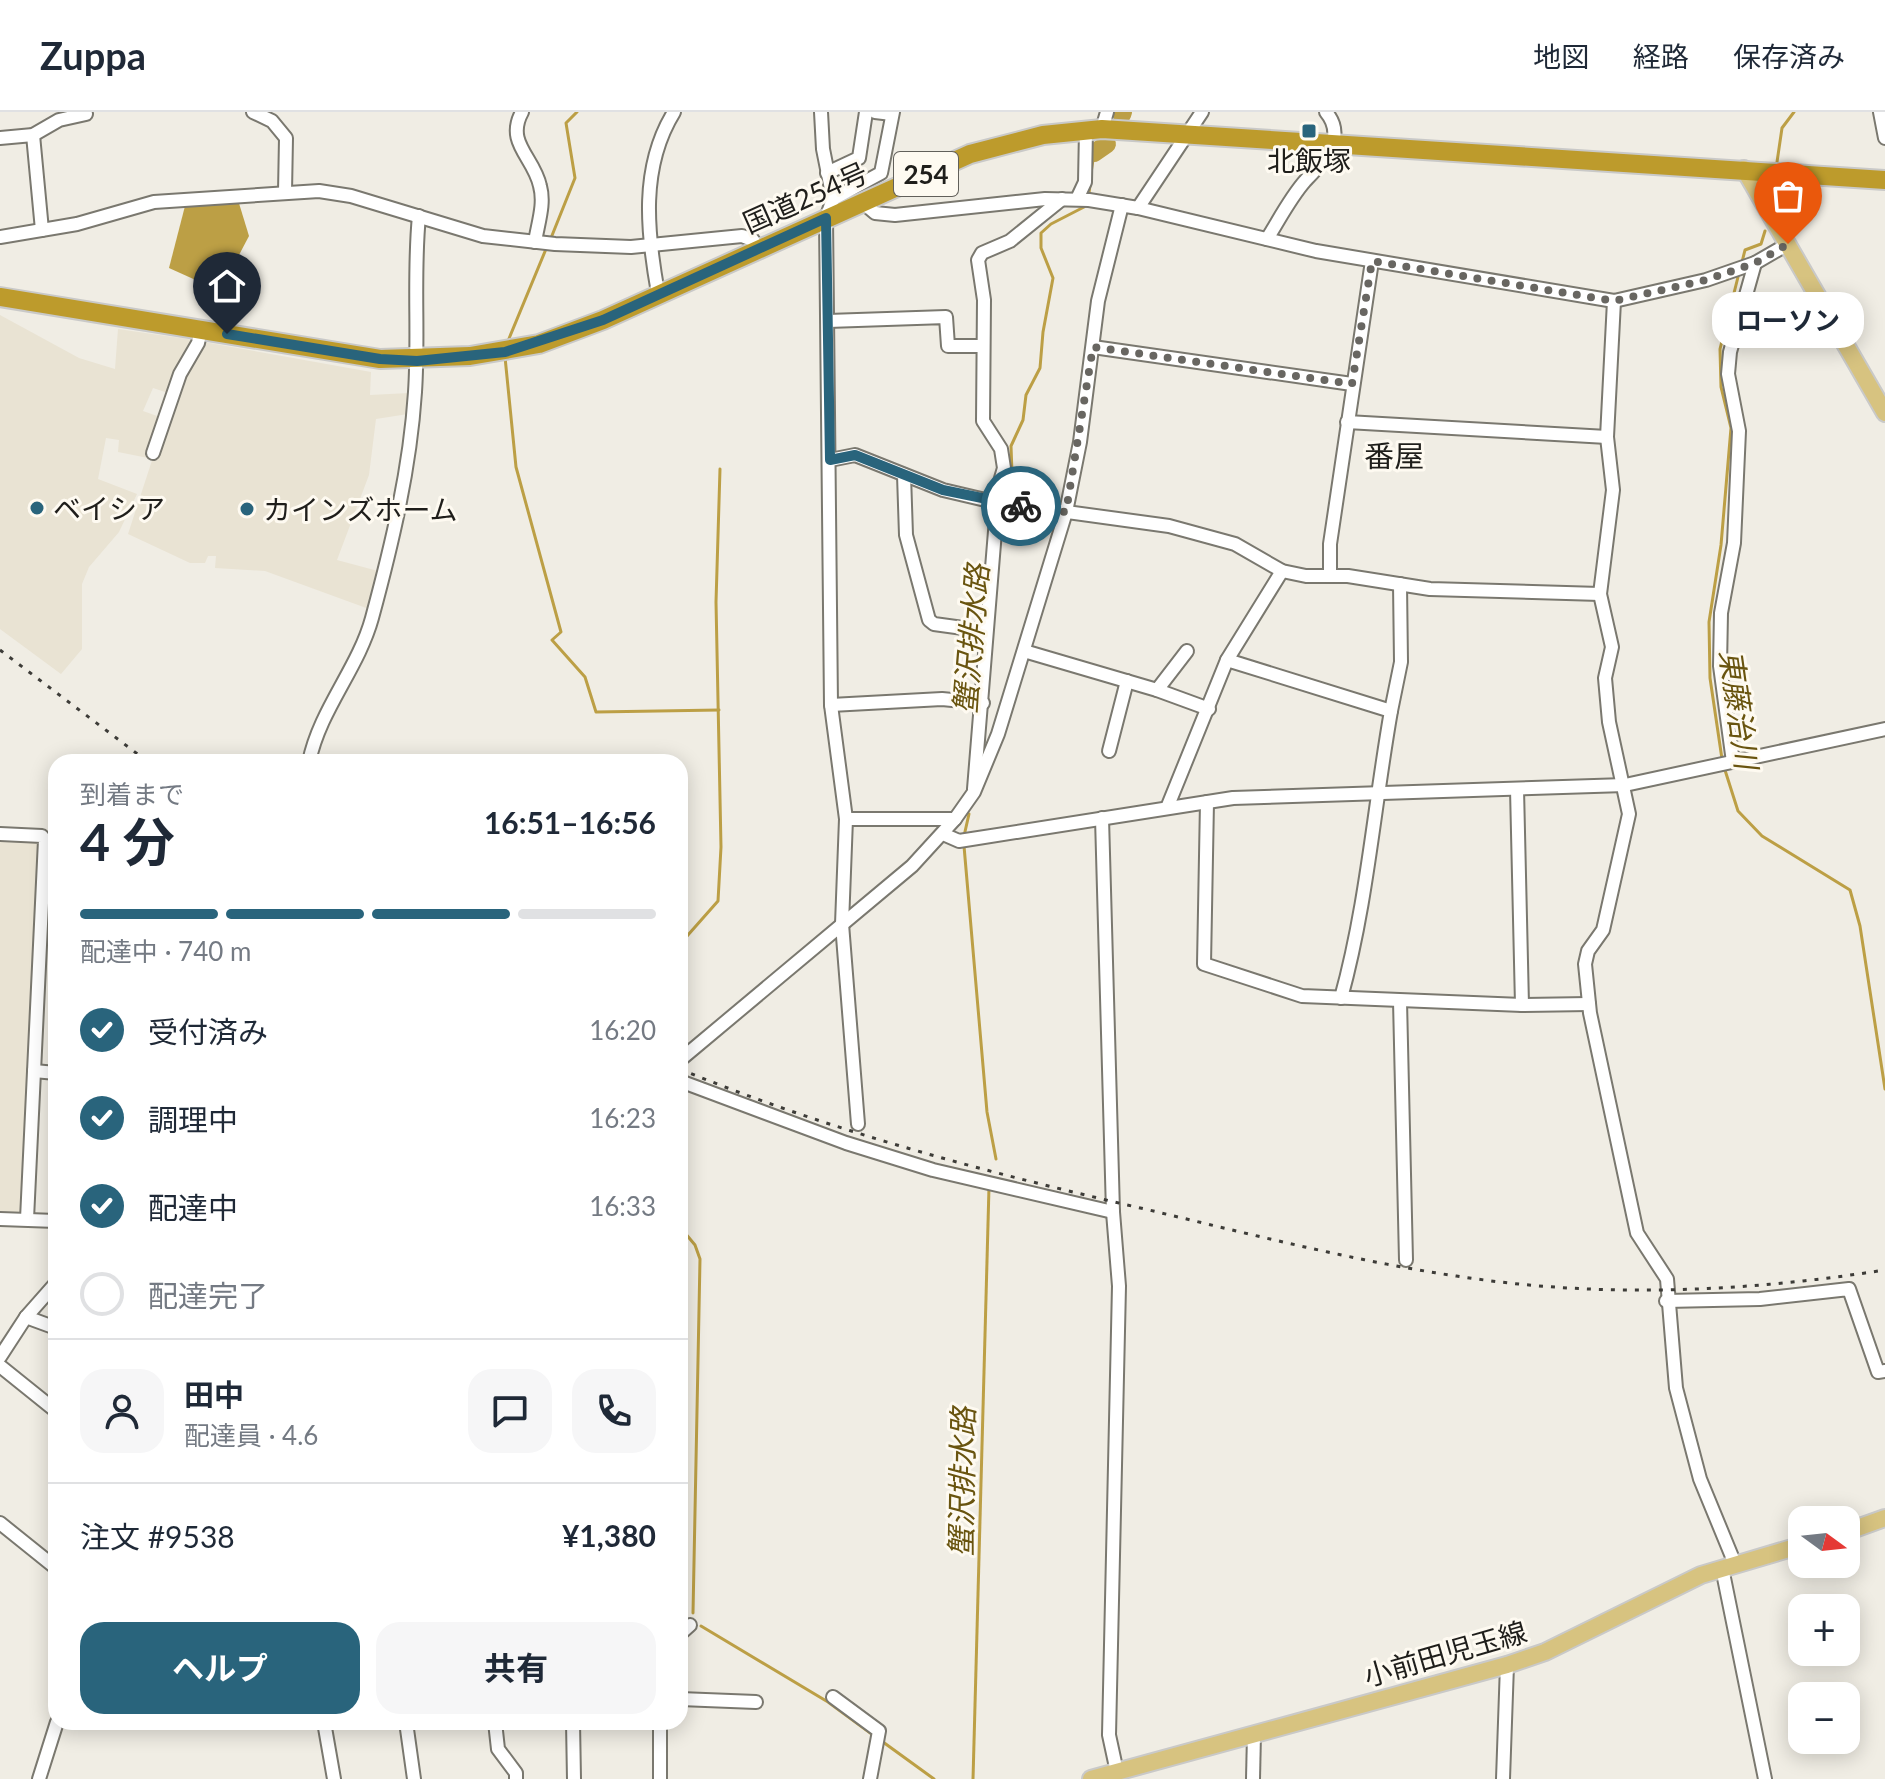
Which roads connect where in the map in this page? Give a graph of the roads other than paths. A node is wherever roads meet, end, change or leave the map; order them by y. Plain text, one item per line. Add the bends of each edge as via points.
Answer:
1 (253, 112) edge
2 (522, 112) edge
3 (674, 112) edge
4 (821, 112) edge
5 (866, 112) edge
6 (875, 112) edge
7 (1202, 112) edge
8 (1326, 112) edge
9 (1880, 112) edge
10 (893, 113) edge
11 (86, 114) dead end
12 (1098, 123) edge
13 (1188, 132) junction
14 (33, 135) junction
15 (0, 138) edge
16 (1885, 138) edge
17 (1333, 143) junction
18 (1744, 169) junction
19 (827, 173) junction
20 (1885, 180) edge
21 (285, 192) junction
22 (833, 199) junction
23 (1062, 199) junction
24 (1077, 199) junction
25 (862, 202) junction
26 (1122, 205) junction
27 (1138, 208) junction
28 (419, 216) junction
29 (826, 218) junction
30 (42, 230) junction
31 (0, 237) edge
32 (1267, 239) junction
33 (535, 242) junction
34 (1788, 244) junction
35 (650, 245) junction
36 (757, 248) junction
37 (1372, 261) junction
38 (1755, 263) junction
39 (658, 293) junction
40 (0, 297) edge
41 (1614, 301) junction
42 (828, 321) junction
43 (201, 329) junction
44 (981, 346) junction
45 (1093, 347) junction
46 (417, 361) junction
47 (1352, 384) junction
48 (1885, 413) edge
49 (1347, 422) junction
50 (1607, 437) junction
51 (153, 453) dead end
52 (830, 460) junction
53 (904, 475) junction
54 (994, 502) junction
55 (1066, 512) junction
56 (1282, 571) junction
57 (1330, 576) junction
58 (1400, 584) junction
59 (1600, 594) junction
60 (985, 631) junction
61 (1024, 651) junction
62 (1187, 651) dead end
63 (1227, 660) junction
64 (1127, 681) junction
65 (1157, 690) junction
66 (983, 703) junction
67 (831, 705) junction
68 (1209, 709) junction
69 (1391, 711) junction
70 (1885, 729) edge
71 (1109, 751) dead end
72 (311, 754) edge
73 (1733, 762) junction
74 (1625, 785) junction
75 (1517, 789) junction
76 (974, 792) junction
77 (1376, 794) junction
78 (1207, 802) junction
79 (1167, 808) junction
80 (1102, 818) junction
81 (846, 819) junction
82 (955, 819) junction
83 (0, 834) edge
84 (943, 834) junction
85 (842, 924) junction
86 (1341, 998) junction
87 (1400, 1001) junction
88 (1589, 1004) junction
89 (1522, 1005) junction
90 (688, 1053) edge
91 (34, 1071) junction
92 (48, 1072) edge
93 (688, 1084) edge
94 (858, 1124) dead end
95 (1113, 1212) junction
96 (0, 1219) edge
97 (27, 1219) junction
98 (48, 1220) edge
99 (1406, 1260) dead end
100 (48, 1295) edge
101 (1666, 1301) junction
102 (26, 1317) junction
103 (48, 1325) edge
104 (0, 1357) edge
105 (0, 1366) edge
106 (1885, 1371) edge
107 (48, 1405) edge
108 (1885, 1518) edge
109 (0, 1523) edge
110 (1860, 1527) edge
111 (1788, 1549) edge
112 (48, 1562) edge
113 (1729, 1566) junction
114 (1507, 1665) junction
115 (833, 1697) dead end
116 (688, 1699) edge
117 (756, 1702) dead end
118 (54, 1730) edge
119 (325, 1730) edge
120 (407, 1730) edge
121 (496, 1730) edge
122 (573, 1730) edge
123 (660, 1730) edge
124 (1254, 1734) junction
125 (1117, 1772) junction
126 (39, 1779) edge
127 (334, 1779) edge
128 (414, 1779) edge
129 (516, 1779) edge
130 (574, 1779) edge
131 (660, 1779) edge
132 (870, 1779) edge
133 (1091, 1779) edge
134 (1253, 1779) edge
135 (1503, 1779) edge
136 (1765, 1779) edge

1 - 21 street via 272,121 286,138
2 - 33 street via 516,139 537,172 542,194
3 - 35 street via 651,169
4 - 19 street
5 - 19 street via 859,158
6 - 10 street
7 - 13 street
8 - 17 street
9 - 16 street
10 - 22 street via 881,173
11 - 14 street via 59,120
12 - 13 highway, 国道254号 / 254
12 - 24 street
12 - 25 highway, 国道254号 / 254 via 970,154
13 - 17 highway, 国道254号 / 254
13 - 27 street
14 - 15 street
14 - 30 street
17 - 18 highway, 国道254号 / 254
17 - 32 street
18 - 20 highway, 国道254号 / 254
18 - 34 main road
19 - 22 street
21 - 28 street via 334,192
21 - 30 street via 154,202
22 - 29 street
23 - 24 street
23 - 25 street via 895,215 875,213
23 - 44 street via 978,260 984,300
24 - 26 street
25 - 29 highway, 国道254号 / 254
26 - 27 street
26 - 45 street via 1098,301
27 - 32 street
28 - 33 street via 483,236
28 - 46 street via 414,282
29 - 36 highway, 国道254号 / 254
29 - 42 street
30 - 31 street
32 - 37 street
33 - 35 street via 596,248
34 - 38 street
34 - 48 main road
35 - 36 street via 742,236
35 - 39 street
36 - 39 highway, 国道254号 / 254
37 - 41 street
37 - 47 street
38 - 41 street
38 - 73 street via 1728,374 1739,431 1734,543 1721,613 1720,666
39 - 46 highway, 国道254号 / 254 via 539,344
40 - 43 highway, 国道254号 / 254
41 - 50 street
42 - 44 street via 946,317 948,346
42 - 52 street
43 - 46 highway, 国道254号 / 254
43 - 51 street
44 - 54 street via 983,421 1001,449 1004,468
45 - 47 street
45 - 55 street
46 - 72 street via 409,464 371,621
47 - 49 street
49 - 50 street
49 - 57 street
50 - 59 street via 1613,490
52 - 53 street via 855,455
52 - 67 street
53 - 54 street
53 - 60 street via 906,535 929,620
54 - 55 street
54 - 60 street
55 - 56 street via 1169,526 1235,544
55 - 61 street
56 - 57 street
56 - 63 street
57 - 58 street
58 - 59 street
58 - 69 street via 1401,662
59 - 74 street via 1612,647 1605,678 1609,722
60 - 66 street
61 - 64 street
61 - 76 street
62 - 65 street
63 - 68 street
63 - 69 street
64 - 65 street
64 - 71 street
65 - 68 street
66 - 67 street via 942,699
66 - 76 street
67 - 81 street
68 - 79 street
69 - 77 street
70 - 73 street
73 - 74 street
74 - 75 street
74 - 88 street via 1629,814 1619,864 1603,930 1585,964
75 - 77 street
75 - 89 street
76 - 82 street
77 - 78 street
77 - 86 street via 1373,844
78 - 79 street
78 - 86 street via 1204,964 1302,996
79 - 80 street
80 - 84 street via 959,841
80 - 95 street
81 - 82 street
81 - 85 street
82 - 84 street
83 - 91 street via 45,840
84 - 85 street
85 - 90 street
85 - 94 street
86 - 87 street
87 - 89 street
87 - 99 street
88 - 89 street
88 - 101 street via 1637,1233 1667,1279
91 - 92 street
91 - 97 street
93 - 95 street via 933,1170
95 - 125 street via 1119,1286 1109,1735
96 - 97 street
97 - 98 street
100 - 102 street
101 - 106 street via 1760,1299 1849,1289 1878,1372
101 - 113 street via 1676,1388
102 - 103 street
102 - 104 street
105 - 107 street
108 - 110 main road
109 - 112 street
111 - 113 main road, 小前田児玉線
113 - 114 main road, 小前田児玉線
113 - 136 street
114 - 124 main road, 小前田児玉線
114 - 135 street
115 - 132 street via 879,1731
116 - 117 street
118 - 126 street
119 - 127 street
120 - 128 street
121 - 129 street via 498,1749
122 - 130 street
123 - 131 street
124 - 125 main road, 小前田児玉線
124 - 134 street
125 - 133 main road, 小前田児玉線

